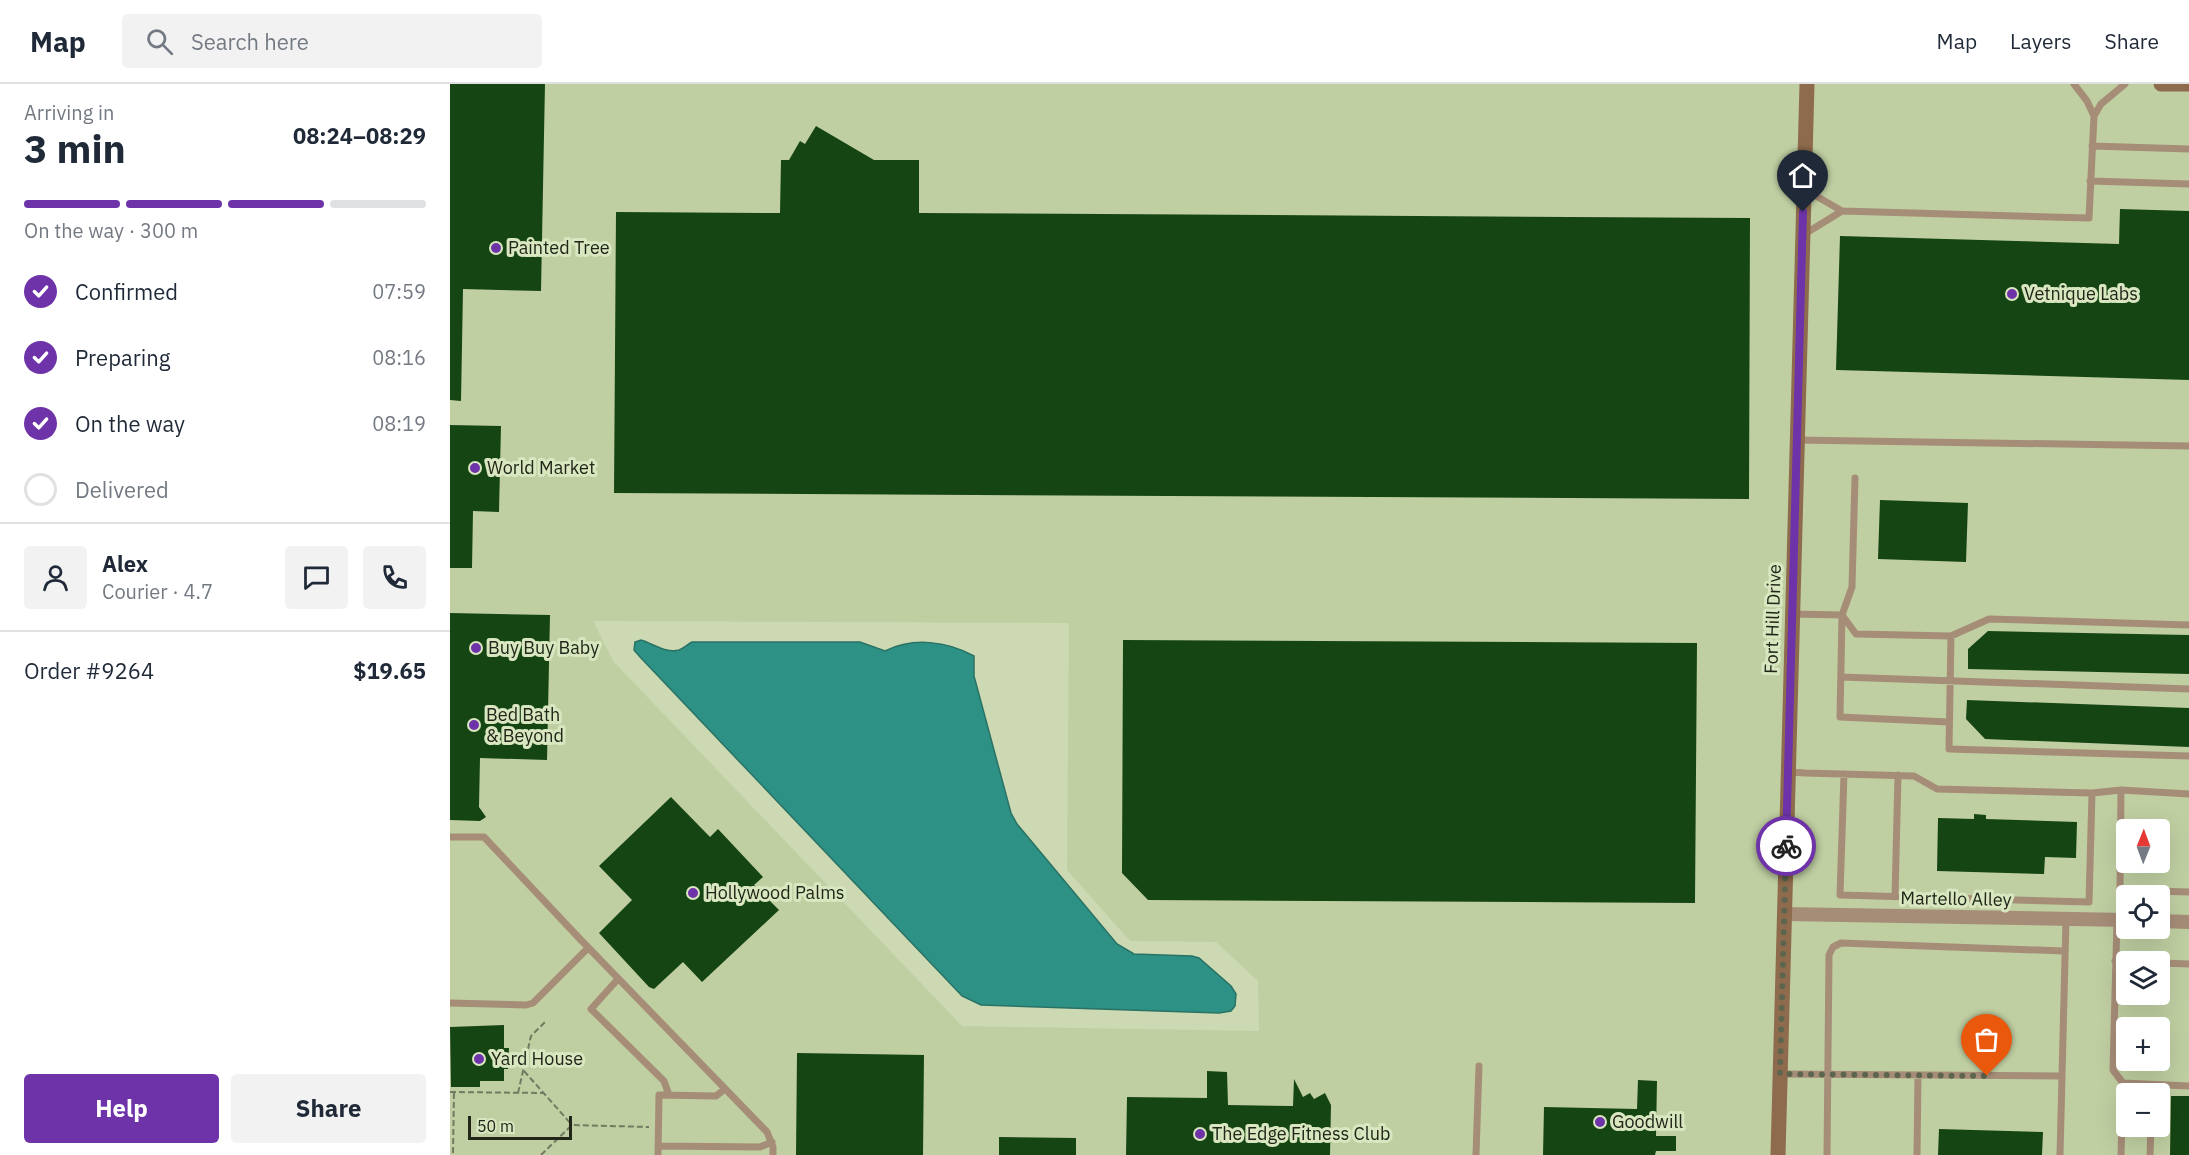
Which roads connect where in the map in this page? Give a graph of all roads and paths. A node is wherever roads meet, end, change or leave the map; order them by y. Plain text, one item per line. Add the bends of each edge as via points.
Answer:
1 (1807, 84) edge
2 (2074, 84) edge
3 (2125, 84) edge
4 (2161, 84) edge
5 (2189, 84) edge
6 (2094, 116) junction
7 (2092, 146) junction
8 (2189, 149) edge
9 (2090, 181) junction
10 (2189, 184) edge
11 (1804, 189) junction
12 (1842, 212) junction
13 (1803, 235) junction
14 (1797, 440) junction
15 (2189, 446) edge
16 (1855, 478) dead end
17 (1792, 614) junction
18 (1842, 615) junction
19 (2189, 625) edge
20 (1951, 636) junction
21 (1841, 677) junction
22 (1950, 681) junction
23 (2189, 688) edge
24 (1949, 722) junction
25 (2189, 756) edge
26 (1788, 772) junction
27 (1844, 774) junction
28 (1898, 776) junction
29 (2121, 790) junction
30 (2092, 793) junction
31 (2189, 794) edge
32 (450, 837) edge
33 (2189, 892) edge
34 (1895, 897) junction
35 (1784, 914) junction
36 (2066, 919) junction
37 (2116, 920) edge
38 (2170, 921) edge
39 (2189, 922) edge
40 (2119, 939) edge
41 (588, 948) junction
42 (2064, 951) junction
43 (2115, 961) joint
44 (2170, 963) edge
45 (2189, 964) edge
46 (618, 979) junction
47 (450, 1003) edge
48 (545, 1022) dead end
49 (1479, 1066) dead end
50 (524, 1071) junction
51 (1780, 1074) junction
52 (1829, 1075) junction
53 (1918, 1075) junction
54 (2062, 1077) junction
55 (2123, 1083) edge
56 (2170, 1085) edge
57 (2189, 1086) edge
58 (725, 1089) junction
59 (452, 1092) edge
60 (518, 1093) junction
61 (543, 1093) junction
62 (669, 1095) junction
63 (452, 1116) edge
64 (572, 1125) junction
65 (651, 1127) dead end
66 (2122, 1137) edge
67 (2151, 1137) edge
68 (772, 1142) junction
69 (658, 1146) junction
70 (737, 1151) edge
71 (453, 1153) dead end
72 (541, 1155) edge
73 (658, 1155) edge
74 (773, 1155) edge
75 (1476, 1155) edge
76 (1778, 1155) edge
77 (1827, 1155) edge
78 (1917, 1155) edge
79 (2060, 1155) edge
80 (2121, 1155) edge
81 (2150, 1155) edge

1 - 11 street, Fort Hill Drive
2 - 6 lane
3 - 6 lane via 2101,104
4 - 5 street
6 - 7 lane
7 - 8 lane
7 - 9 lane
9 - 10 lane
9 - 12 lane via 2089,218
11 - 12 lane
11 - 13 street, Fort Hill Drive
12 - 13 lane
13 - 14 street, Fort Hill Drive
14 - 15 lane
14 - 17 street, Fort Hill Drive
16 - 18 lane via 1852,587
17 - 18 lane
17 - 26 street, Fort Hill Drive
18 - 20 lane via 1856,634
18 - 21 lane
19 - 20 lane via 1989,619
20 - 22 lane
21 - 22 lane
21 - 24 lane via 1840,717
22 - 23 lane
22 - 24 lane
24 - 25 lane via 1949,748
26 - 27 lane
26 - 35 street, Fort Hill Drive
27 - 28 lane
27 - 34 lane via 1840,895
28 - 30 lane via 1914,776 1937,789
28 - 34 lane
29 - 30 lane
29 - 31 lane
29 - 33 lane via 2120,890
30 - 34 lane via 2089,902
32 - 41 lane via 484,837
35 - 36 street, Martello Alley
35 - 51 street, Fort Hill Drive
36 - 37 street, Martello Alley
36 - 42 lane
38 - 39 street
40 - 43 lane
41 - 46 lane
41 - 47 lane via 533,1003
42 - 52 lane via 1841,943 1833,947 1829,955
42 - 54 lane
43 - 55 lane via 2113,1070
44 - 45 lane
46 - 58 lane
46 - 62 lane via 591,1009 664,1081
48 - 50 path via 531,1036
49 - 75 lane
50 - 60 path
50 - 61 path
51 - 52 lane
51 - 76 street, Fort Hill Drive
52 - 53 lane
52 - 77 lane
53 - 54 lane
53 - 78 lane
54 - 79 lane
56 - 57 lane
58 - 62 lane via 716,1096
58 - 68 lane
59 - 60 path
59 - 63 path
60 - 61 path
61 - 64 path
62 - 69 lane via 659,1095
63 - 71 path
64 - 65 path
64 - 72 path
66 - 80 lane
67 - 81 lane
68 - 70 lane
68 - 74 lane
69 - 70 lane
69 - 73 lane

